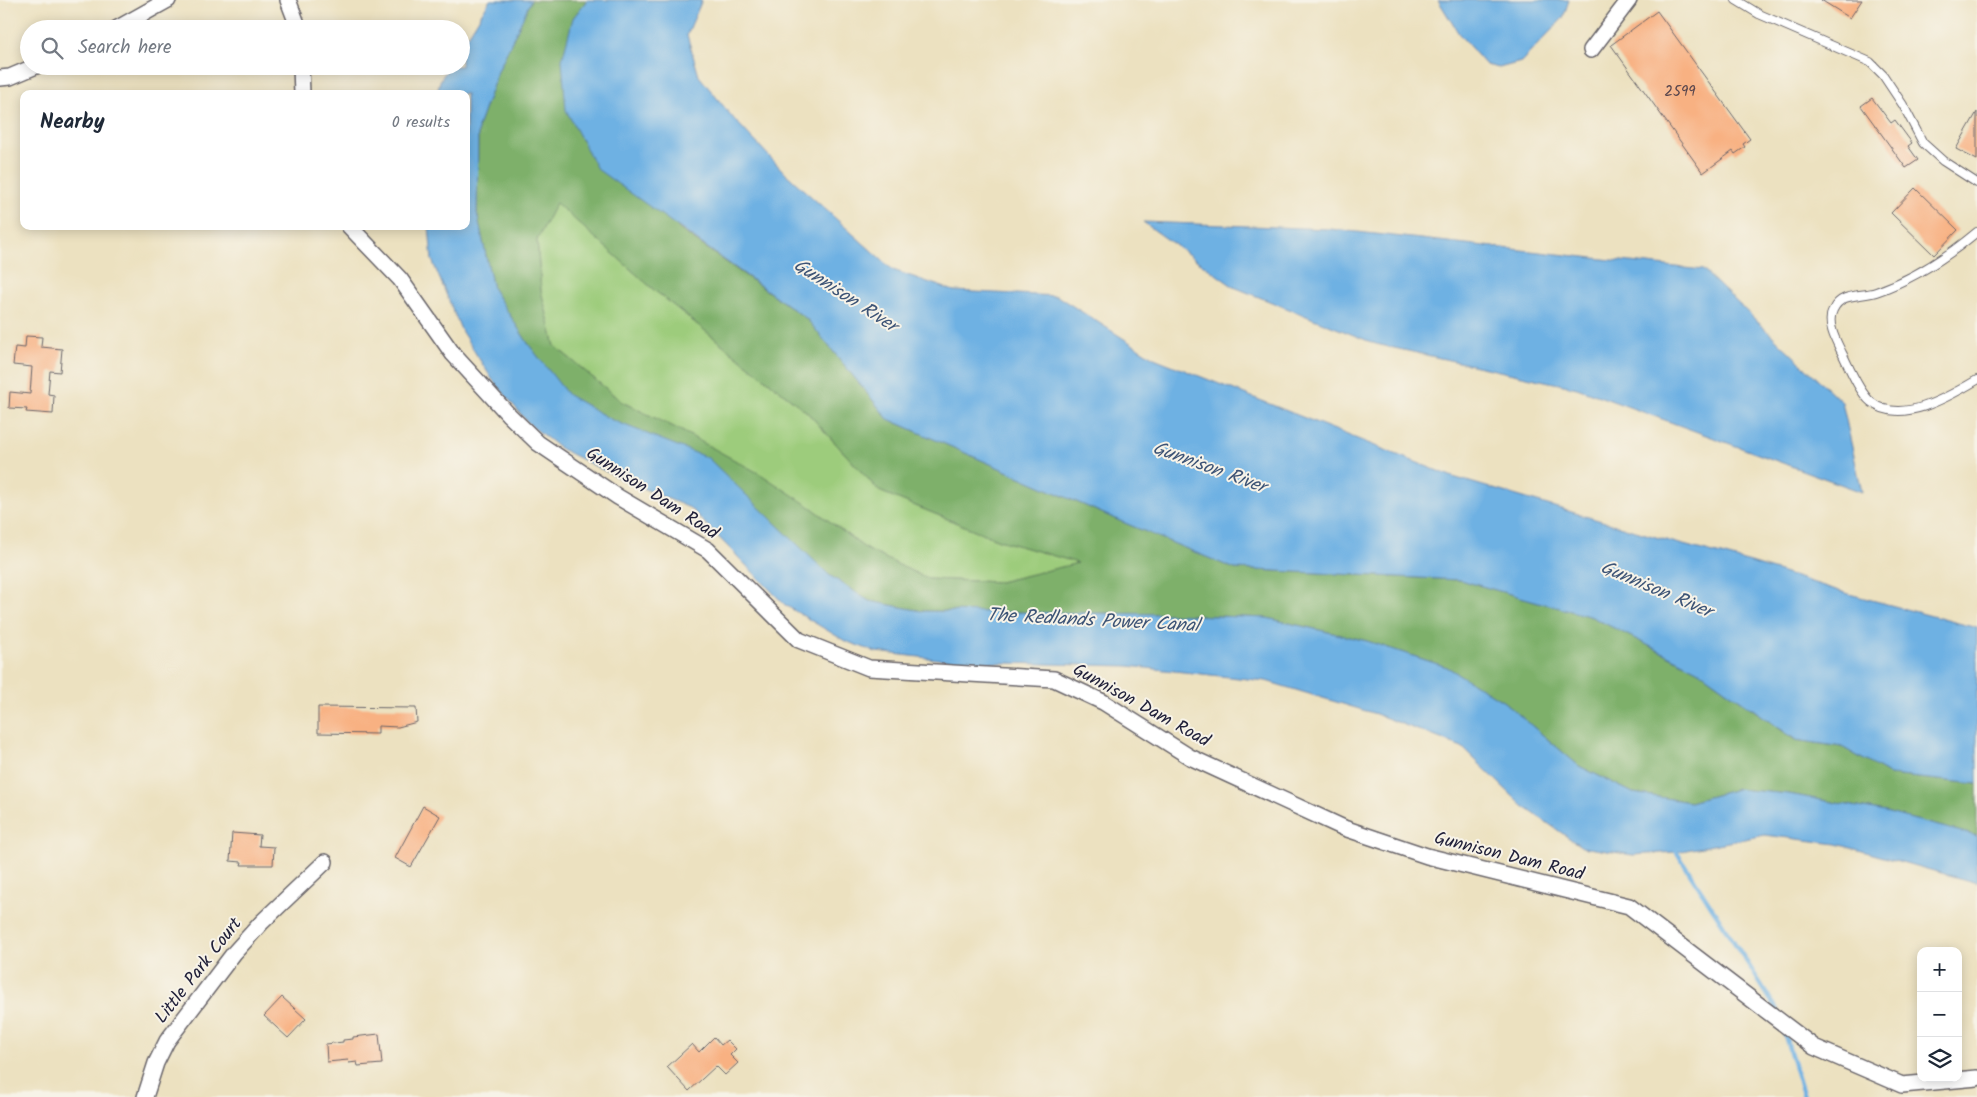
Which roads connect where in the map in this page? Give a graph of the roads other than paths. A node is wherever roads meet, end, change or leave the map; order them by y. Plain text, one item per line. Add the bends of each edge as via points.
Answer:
1 (168, 0) edge
2 (288, 0) edge
3 (1629, 0) edge
4 (1736, 0) edge
5 (132, 20) edge
6 (296, 20) edge
7 (1591, 50) dead end
8 (20, 72) edge
9 (301, 75) edge
10 (0, 78) edge
11 (302, 90) edge
12 (1977, 183) edge
13 (352, 230) edge
14 (1977, 232) edge
15 (1977, 380) edge
16 (325, 862) dead end
17 (1977, 1078) edge
18 (145, 1097) edge

1 - 5 street
2 - 6 street
3 - 7 street
4 - 12 lane via 1759,14 1870,62 1903,105 1923,143 1942,161
8 - 10 street
9 - 11 street
13 - 17 street, Gunnison Dam Road via 400,279 453,354 538,443 618,497 708,550 799,640 869,668 1054,679 1103,702 1190,757 1344,828 1427,856 1629,906 1823,1051 1902,1085
14 - 15 lane via 1951,254 1920,272 1874,293 1856,294 1842,300 1832,310 1830,322 1856,380 1871,402 1888,410 1914,409 1939,402
16 - 18 street, Little Park Court via 234,953 167,1041

